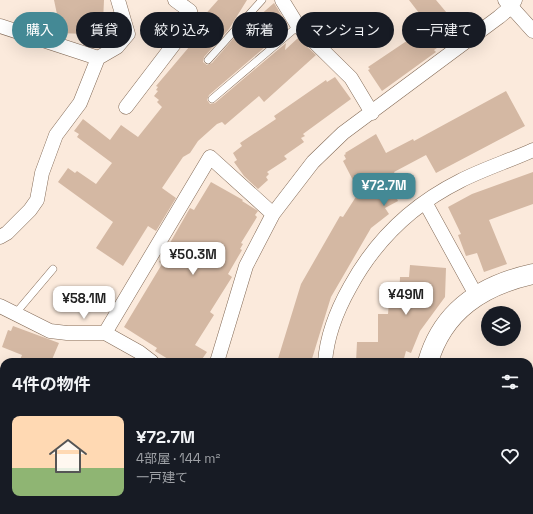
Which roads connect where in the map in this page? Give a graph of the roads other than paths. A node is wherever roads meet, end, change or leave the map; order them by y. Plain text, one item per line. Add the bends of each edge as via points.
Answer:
1 (118, 0) edge
2 (175, 0) edge
3 (262, 0) edge
4 (282, 0) edge
5 (510, 2) edge
6 (296, 23) edge
7 (0, 26) edge
8 (296, 28) edge
9 (533, 31) edge
10 (320, 48) edge
11 (98, 58) junction
12 (208, 60) dead end
13 (212, 99) dead end
14 (126, 107) dead end
15 (372, 113) junction
16 (533, 150) edge
17 (424, 202) junction
18 (273, 214) junction
19 (0, 237) edge
20 (53, 269) dead end
21 (533, 274) edge
22 (476, 295) junction
23 (0, 306) edge
24 (15, 314) junction
25 (105, 334) junction
26 (147, 358) edge
27 (218, 358) edge
28 (326, 358) edge
29 (430, 358) edge

1 - 11 street via 128,34 117,47
2 - 14 street via 190,11 192,17
3 - 12 lane
4 - 6 street
5 - 9 street
5 - 15 street
7 - 11 street
8 - 13 lane
10 - 15 street via 351,78
11 - 19 street via 80,103 56,135 42,173 37,200 7,233
15 - 18 street via 343,133 313,162
16 - 17 street via 460,181
17 - 22 street
17 - 28 street via 394,226 356,275 340,304 330,333
18 - 25 street via 210,158
18 - 27 street via 246,266
20 - 24 lane
21 - 22 street via 512,279
22 - 29 street via 454,314 440,333
23 - 24 street
24 - 25 street via 50,331
25 - 26 street

